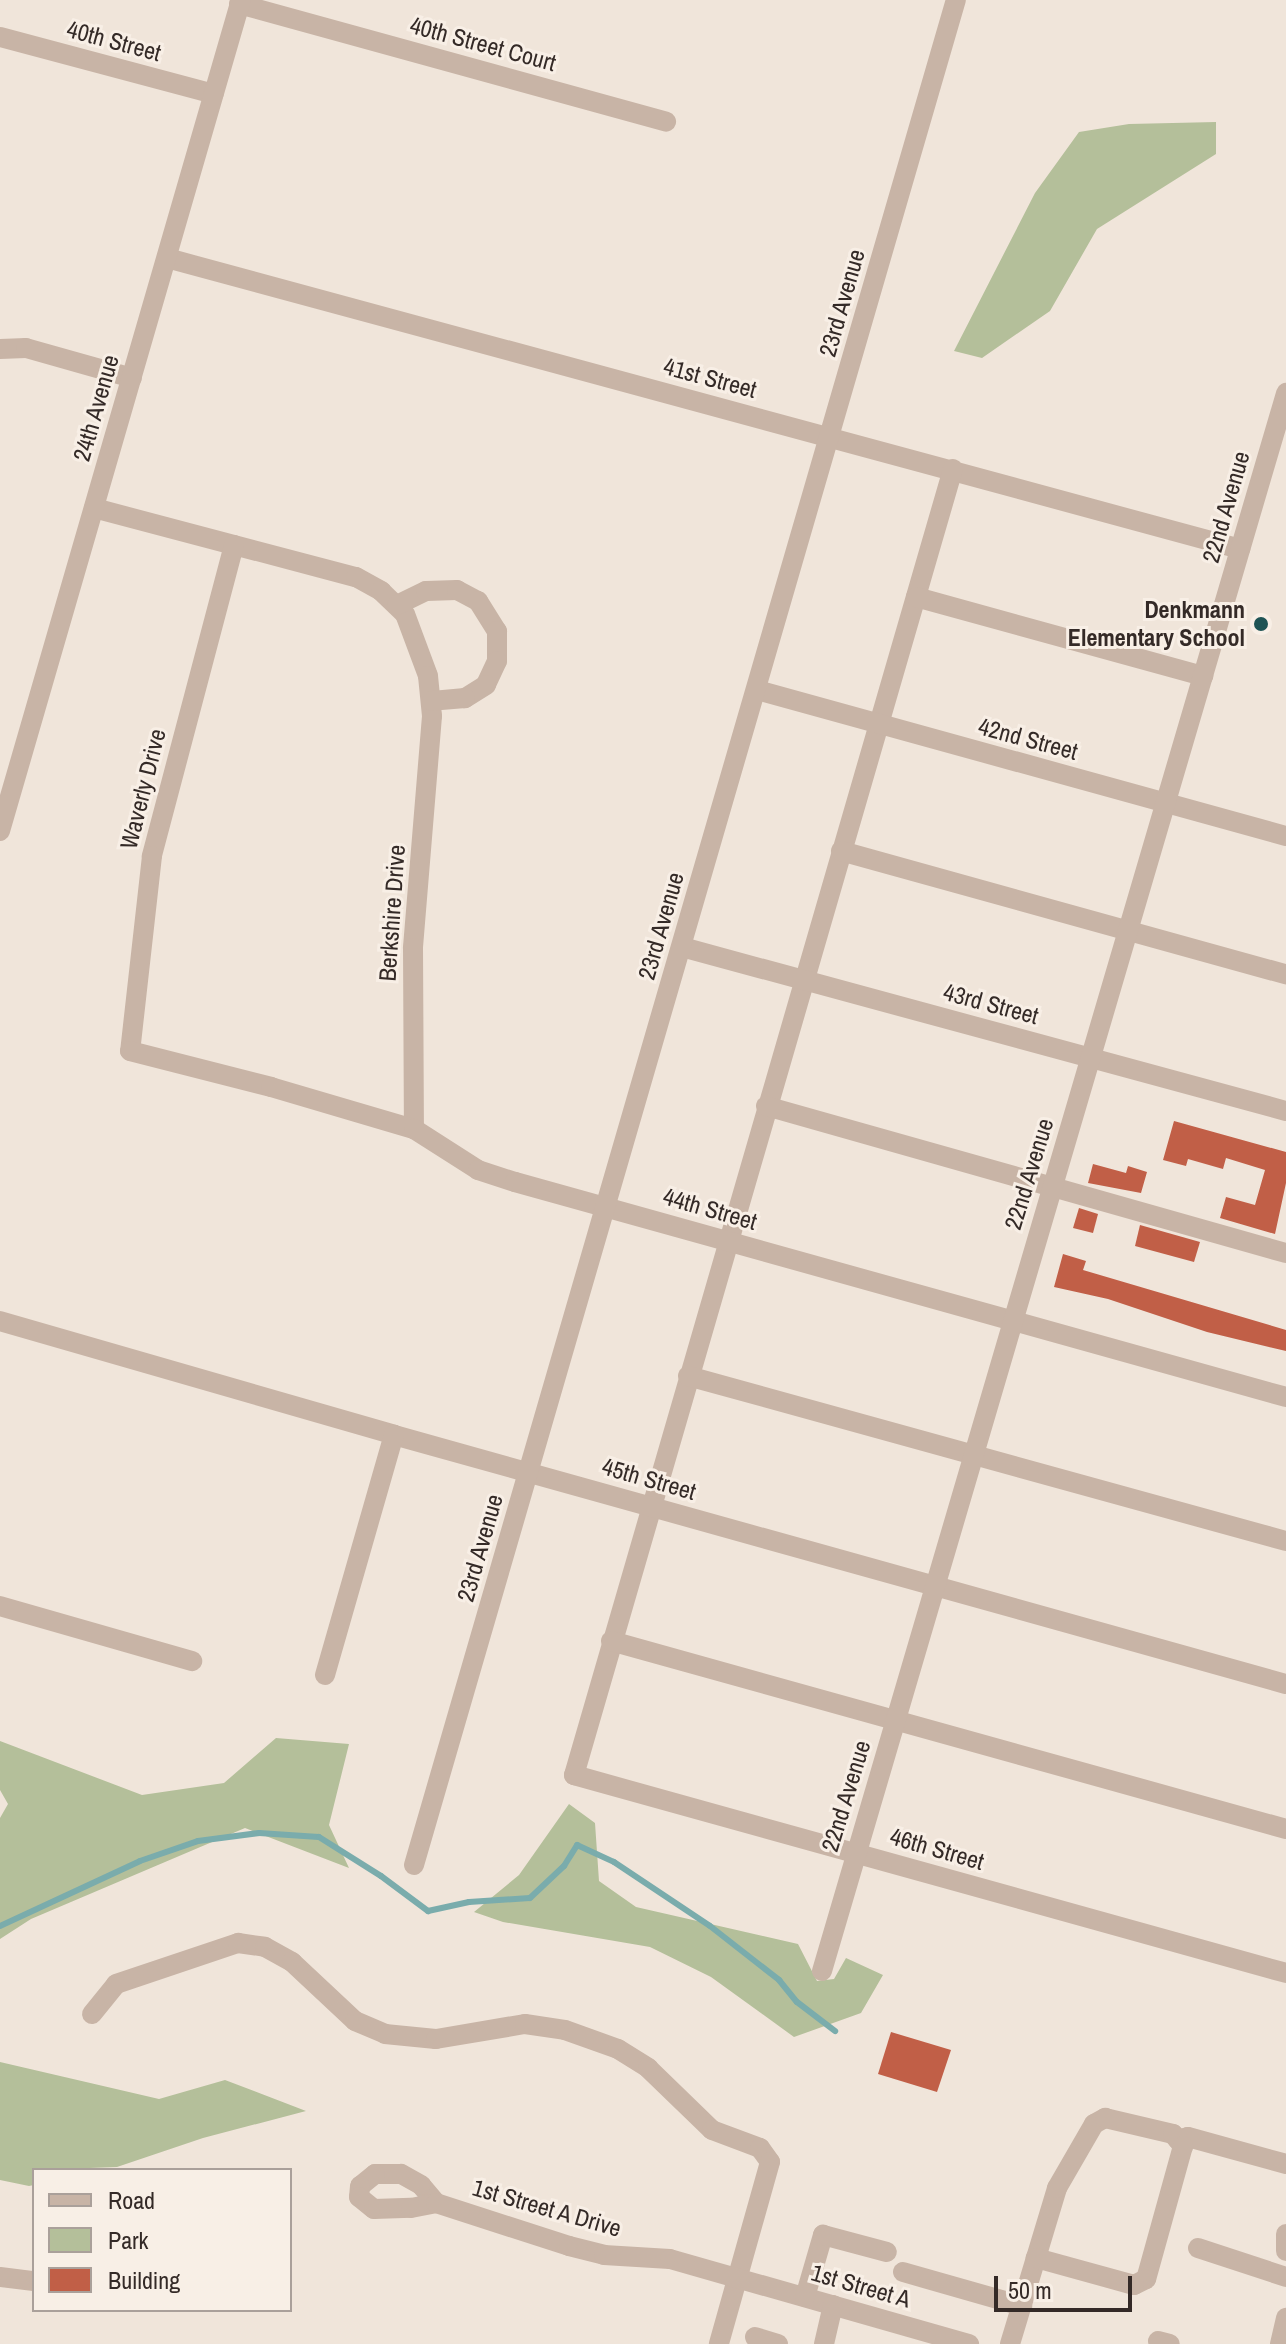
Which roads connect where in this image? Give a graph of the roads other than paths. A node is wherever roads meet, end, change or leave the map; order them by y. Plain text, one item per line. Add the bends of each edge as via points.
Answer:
1 (956, 0) edge
2 (240, 2) edge
3 (0, 37) edge
4 (214, 94) junction
5 (666, 122) dead end
6 (167, 258) junction
7 (0, 349) edge
8 (132, 378) junction
9 (1286, 393) edge
10 (831, 438) junction
11 (953, 469) junction
12 (94, 508) junction
13 (234, 545) junction
14 (1240, 549) junction
15 (916, 597) junction
16 (397, 605) junction
17 (1203, 676) junction
18 (757, 690) junction
19 (432, 701) junction
20 (879, 726) junction
21 (1166, 803) junction
22 (0, 831) edge
23 (1286, 836) edge
24 (841, 851) junction
25 (1128, 931) junction
26 (682, 947) junction
27 (1286, 974) edge
28 (803, 980) junction
29 (130, 1051) joint
30 (1091, 1058) junction
31 (766, 1106) junction
32 (1286, 1111) edge
33 (414, 1129) junction
34 (1052, 1187) junction
35 (606, 1206) junction
36 (727, 1242) junction
37 (1286, 1253) edge
38 (0, 1321) edge
39 (1012, 1322) junction
40 (688, 1376) junction
41 (1286, 1397) edge
42 (394, 1435) junction
43 (975, 1452) junction
44 (529, 1472) junction
45 (651, 1507) junction
46 (1286, 1541) edge
47 (935, 1587) junction
48 (0, 1606) edge
49 (611, 1641) junction
50 (192, 1661) dead end
51 (325, 1675) dead end
52 (1286, 1684) edge
53 (895, 1721) junction
54 (1286, 1829) edge
55 (856, 1853) junction
56 (414, 1865) dead end
57 (822, 1971) dead end
58 (1286, 1973) edge
59 (92, 2014) dead end
60 (1178, 2140) junction
61 (1286, 2164) edge
62 (436, 2203) dead end
63 (1286, 2234) edge
64 (1198, 2248) dead end
65 (1286, 2251) edge
66 (887, 2252) dead end
67 (1036, 2258) junction
68 (903, 2272) dead end
69 (0, 2277) edge
70 (1286, 2277) edge
71 (738, 2278) junction
72 (32, 2281) edge
73 (805, 2297) junction
74 (833, 2305) junction
75 (1022, 2306) junction
76 (1286, 2318) edge
77 (755, 2337) dead end
78 (719, 2344) edge
79 (778, 2344) edge
80 (824, 2344) edge
81 (968, 2344) edge
82 (1010, 2344) edge
83 (1280, 2344) edge

1 - 10 street, 23rd Avenue
2 - 4 street, 24th Avenue
2 - 5 street, 40th Street Court
3 - 4 street, 40th Street
4 - 6 street, 24th Avenue
6 - 8 street, 24th Avenue
6 - 10 street, 41st Street
7 - 8 street via 26,348
8 - 12 street, 24th Avenue
9 - 14 street, 22nd Avenue
10 - 11 street, 41st Street
10 - 18 street, 23rd Avenue
11 - 14 street, 41st Street
11 - 15 street
12 - 13 street, Berkshire Drive
12 - 22 street, 24th Avenue
13 - 16 street, Berkshire Drive via 356,577
13 - 29 street, Waverly Drive via 152,856
14 - 17 street, 22nd Avenue
15 - 17 street
15 - 20 street
16 - 19 street, Berkshire Drive via 420,652
16 - 19 street via 426,591 457,590 478,601 497,631 497,661 486,685 465,698
17 - 21 street, 22nd Avenue
18 - 20 street, 42nd Street
18 - 26 street, 23rd Avenue
19 - 33 street, Berkshire Drive via 413,948
20 - 21 street, 42nd Street
20 - 24 street
21 - 23 street, 42nd Street
21 - 25 street, 22nd Avenue
24 - 25 street
24 - 28 street
25 - 27 street
25 - 30 street, 22nd Avenue
26 - 28 street, 43rd Street
26 - 35 street, 23rd Avenue
28 - 30 street, 43rd Street
28 - 31 street
29 - 33 street, 44th Street
30 - 32 street, 43rd Street
30 - 34 street, 22nd Avenue
31 - 34 street
31 - 36 street
33 - 35 street, 44th Street via 478,1170
34 - 37 street
34 - 39 street, 22nd Avenue
35 - 36 street, 44th Street
35 - 44 street, 23rd Avenue
36 - 39 street, 44th Street
36 - 40 street
38 - 42 street, 45th Street
39 - 41 street, 44th Street
39 - 43 street, 22nd Avenue
40 - 43 street
40 - 45 street
42 - 44 street, 45th Street
42 - 51 street
43 - 46 street
43 - 47 street, 22nd Avenue
44 - 45 street, 45th Street
44 - 56 street, 23rd Avenue
45 - 47 street, 45th Street
45 - 49 street
47 - 52 street, 45th Street
47 - 53 street, 22nd Avenue
48 - 50 street
49 - 53 street
49 - 55 street, 46th Street via 574,1775
53 - 54 street
53 - 55 street, 22nd Avenue
55 - 57 street, 22nd Avenue
55 - 58 street, 46th Street
59 - 71 street via 116,1984 238,1943 265,1947 292,1962 355,2021 385,2034 436,2039 525,2024 605,2043 648,2068 712,2130 767,2154 767,2178
60 - 61 street via 1188,2137
60 - 67 street via 1173,2134 1105,2118 1094,2124 1057,2188
60 - 67 street via 1183,2146 1146,2279 1134,2285
62 - 71 street, 1st Street A Drive via 604,2255 670,2259
63 - 65 street
64 - 70 street
66 - 73 street via 823,2235
67 - 75 street
68 - 75 street
69 - 72 street
71 - 73 street, 1st Street A
71 - 78 street
73 - 74 street, 1st Street A
74 - 80 street
74 - 81 street, 1st Street A
75 - 82 street
76 - 83 street
77 - 79 street

